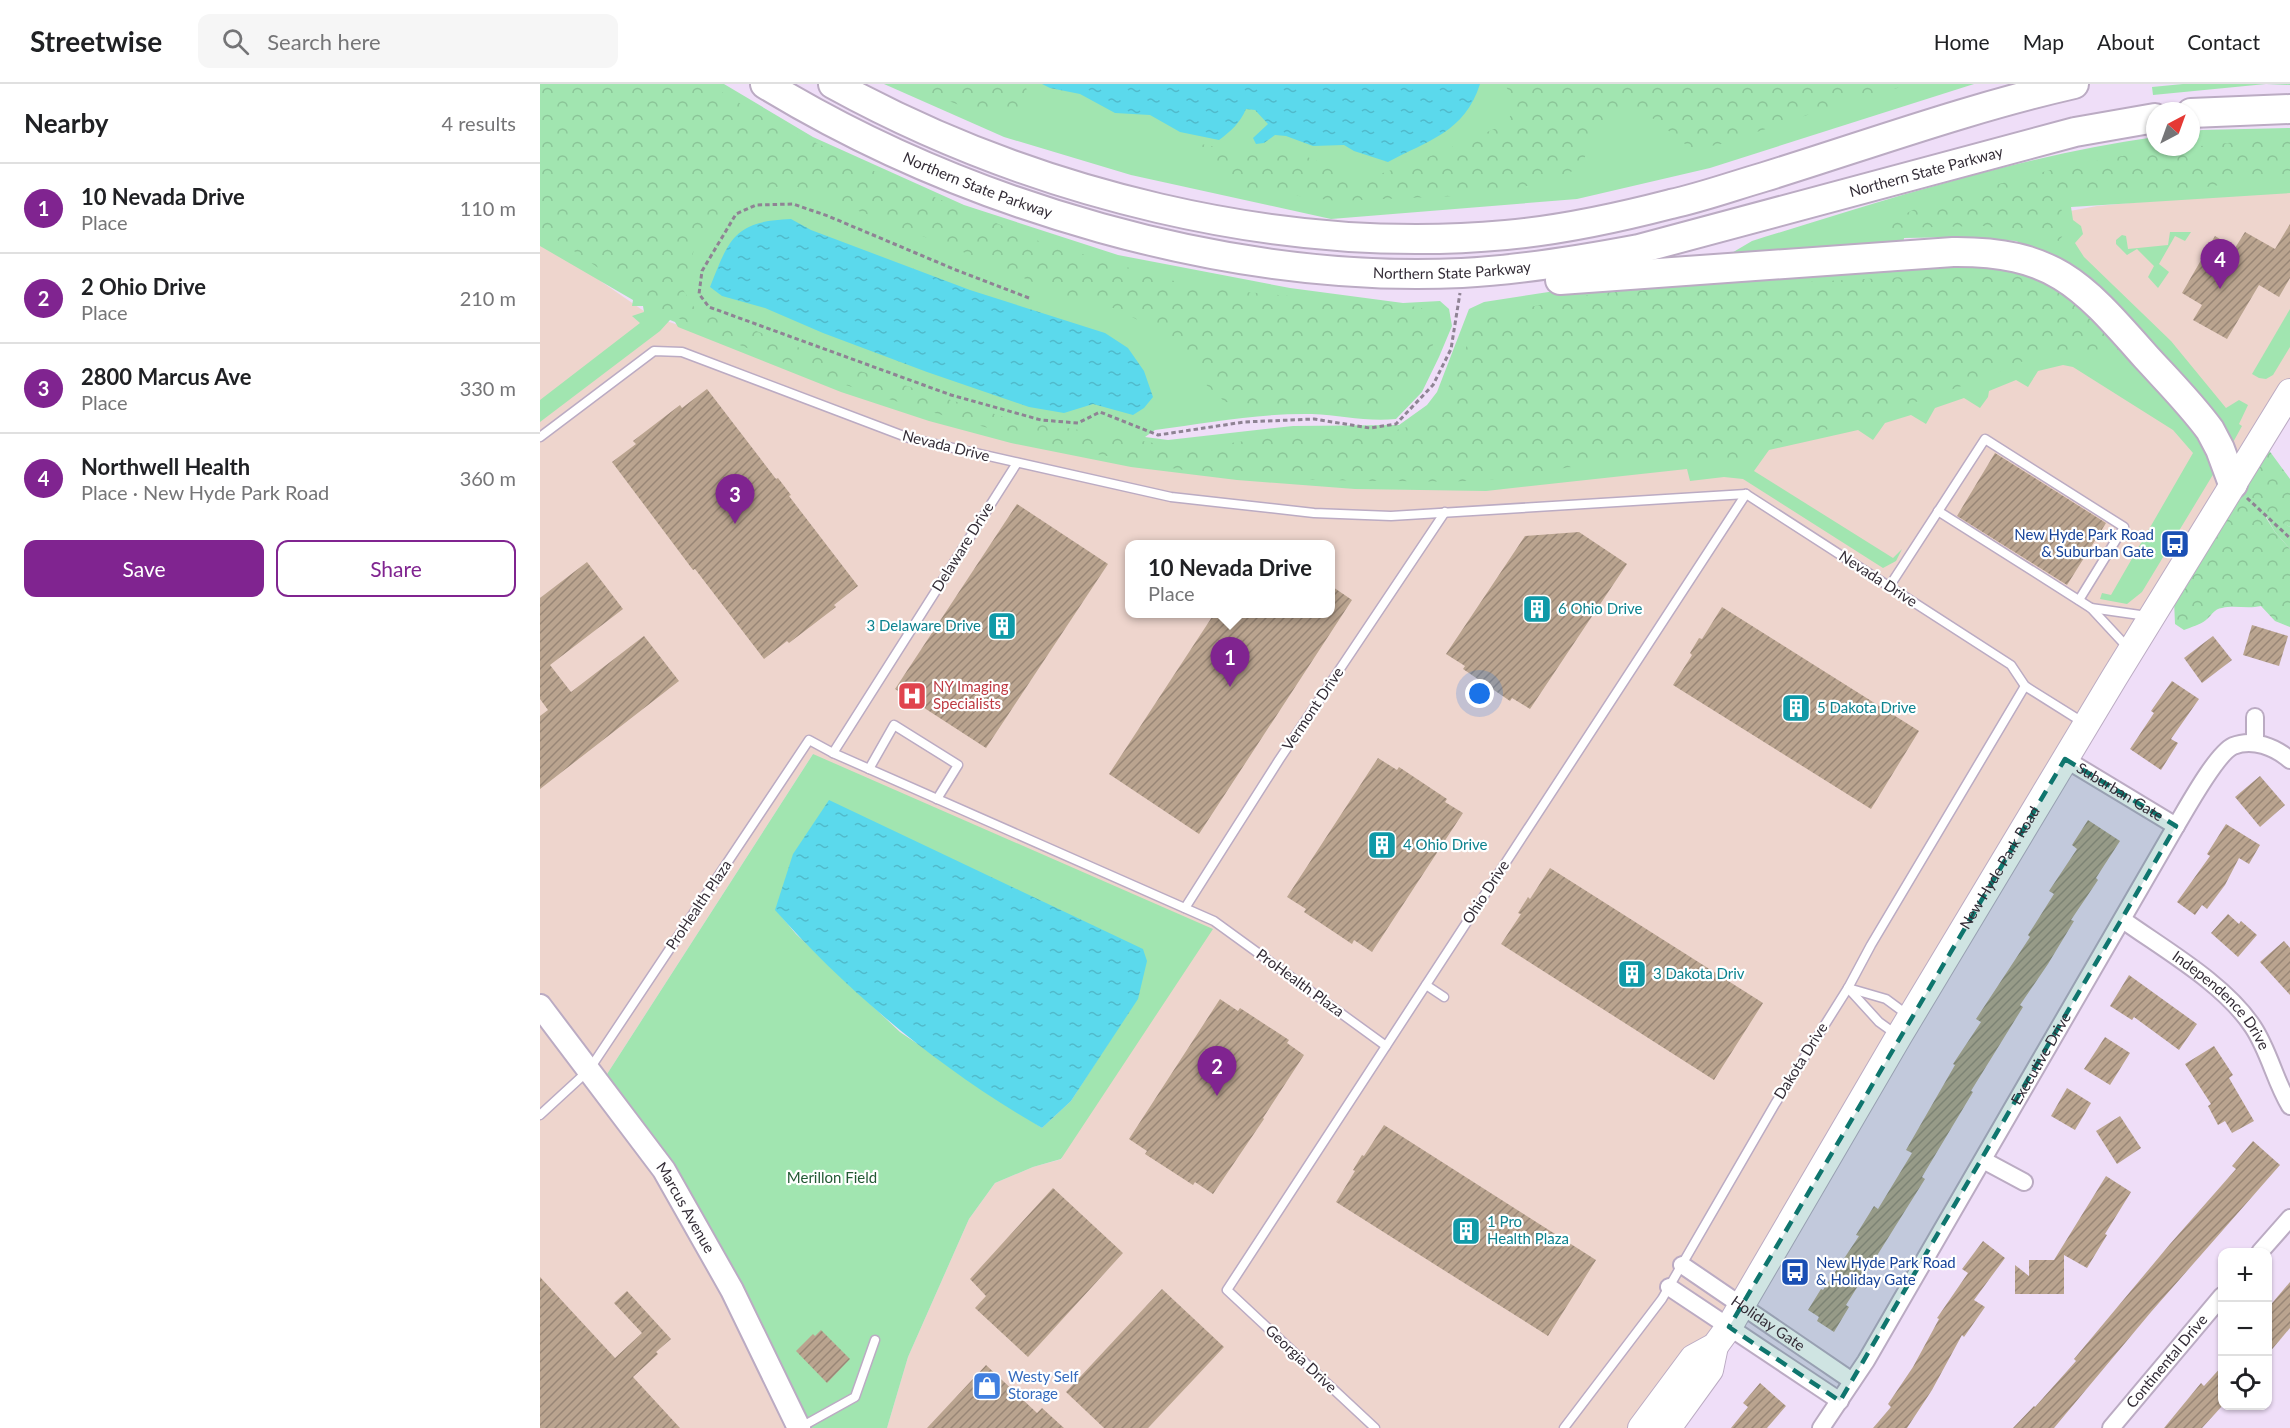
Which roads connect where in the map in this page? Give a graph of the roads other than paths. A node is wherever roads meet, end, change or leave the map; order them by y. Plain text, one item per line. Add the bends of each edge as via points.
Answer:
1 (765, 84) edge
2 (833, 84) edge
3 (2005, 84) edge
4 (2074, 84) edge
5 (2290, 109) edge
6 (2200, 112) edge
7 (2146, 120) edge
8 (1761, 178) junction
9 (1462, 273) junction
10 (2287, 403) edge
11 (540, 437) edge
12 (1017, 463) junction
13 (2233, 484) junction
14 (1746, 494) junction
15 (1938, 511) junction
16 (1445, 512) junction
17 (1889, 587) junction
18 (2079, 600) junction
19 (2091, 608) junction
20 (2151, 617) junction
21 (2131, 651) junction
22 (2025, 686) junction
23 (2255, 717) dead end
24 (2086, 724) junction
25 (2255, 743) junction
26 (833, 753) junction
27 (2065, 759) junction
28 (2290, 760) edge
29 (869, 769) junction
30 (937, 799) junction
31 (2176, 826) junction
32 (1185, 908) junction
33 (2123, 920) junction
34 (1426, 985) junction
35 (1848, 988) junction
36 (1444, 997) dead end
37 (540, 1006) edge
38 (1905, 1027) junction
39 (1386, 1046) junction
40 (589, 1070) junction
41 (2290, 1106) edge
42 (540, 1115) edge
43 (1983, 1160) junction
44 (2024, 1182) dead end
45 (2290, 1218) edge
46 (2264, 1248) edge
47 (1682, 1265) junction
48 (1669, 1287) junction
49 (1227, 1290) joint
50 (2218, 1302) edge
51 (1728, 1326) junction
52 (875, 1340) dead end
53 (1852, 1381) junction
54 (1840, 1401) junction
55 (799, 1428) edge
56 (1375, 1428) edge
57 (1564, 1428) edge
58 (1641, 1428) edge
59 (1668, 1428) edge
60 (1821, 1428) edge
61 (2111, 1428) edge

1 - 9 highway, Northern State Parkway via 925,166 1083,222 1191,249 1292,265 1357,272
2 - 8 highway, Northern State Parkway via 952,141 1114,196 1223,220 1337,235 1449,238 1563,228 1675,203
3 - 8 highway via 1833,138
4 - 8 highway, Northern State Parkway
5 - 6 highway
7 - 9 highway, Northern State Parkway via 2064,134 1639,249 1585,260
9 - 13 highway via 1557,280 1953,252 2015,256 2057,272 2083,289 2105,311 2210,430
10 - 13 main road, New Hyde Park Road
11 - 12 lane, Nevada Drive via 654,351 682,352 909,438
12 - 16 lane, Nevada Drive via 1171,497 1314,513 1391,516
12 - 26 lane, Delaware Drive
13 - 20 main road, New Hyde Park Road
14 - 16 lane, Nevada Drive
14 - 17 lane, Nevada Drive
14 - 34 lane, Ohio Drive
15 - 17 lane
15 - 18 lane
15 - 18 lane via 1984,439 2114,520 2124,527
16 - 32 lane, Vermont Drive
17 - 22 lane, Nevada Drive via 2010,664
18 - 19 lane
19 - 20 lane
19 - 21 lane
20 - 21 main road, New Hyde Park Road
21 - 24 main road, New Hyde Park Road
22 - 24 lane
22 - 35 lane, Dakota Drive
23 - 25 street
24 - 27 main road, New Hyde Park Road
25 - 28 street via 2276,749
25 - 31 street, Executive Drive via 2232,747 2216,762
26 - 29 lane, ProHealth Plaza
26 - 40 lane, ProHealth Plaza via 809,740
27 - 31 street, Suburban Gate
27 - 38 main road, New Hyde Park Road
29 - 30 lane, ProHealth Plaza
29 - 30 lane via 894,724 958,765
30 - 32 lane, ProHealth Plaza
31 - 33 street, Executive Drive
32 - 39 lane, ProHealth Plaza via 1214,921
33 - 41 street, Independence Drive via 2239,1007 2255,1029
33 - 43 street, Executive Drive
34 - 36 lane
34 - 39 lane, Ohio Drive
35 - 38 lane via 1879,1022
35 - 38 lane via 1886,999
35 - 47 lane, Dakota Drive
37 - 40 main road, Marcus Avenue
38 - 51 main road, New Hyde Park Road
39 - 49 lane, Ohio Drive
40 - 42 lane, ProHealth Plaza
40 - 55 main road, Marcus Avenue via 664,1170 732,1290
43 - 44 street
43 - 53 street, Executive Drive
45 - 46 street
47 - 48 lane, Dakota Drive
47 - 51 street, Holiday Gate
48 - 51 street, Holiday Gate
48 - 57 lane, Dakota Drive
49 - 56 lane, Georgia Drive
50 - 61 street, Continental Drive
51 - 53 street, Holiday Gate
51 - 54 street, Holiday Gate
51 - 58 main road, New Hyde Park Road via 1693,1358
51 - 59 main road, New Hyde Park Road via 1710,1370
52 - 55 lane via 855,1397
53 - 54 street, Executive Drive
54 - 60 street, Executive Drive

